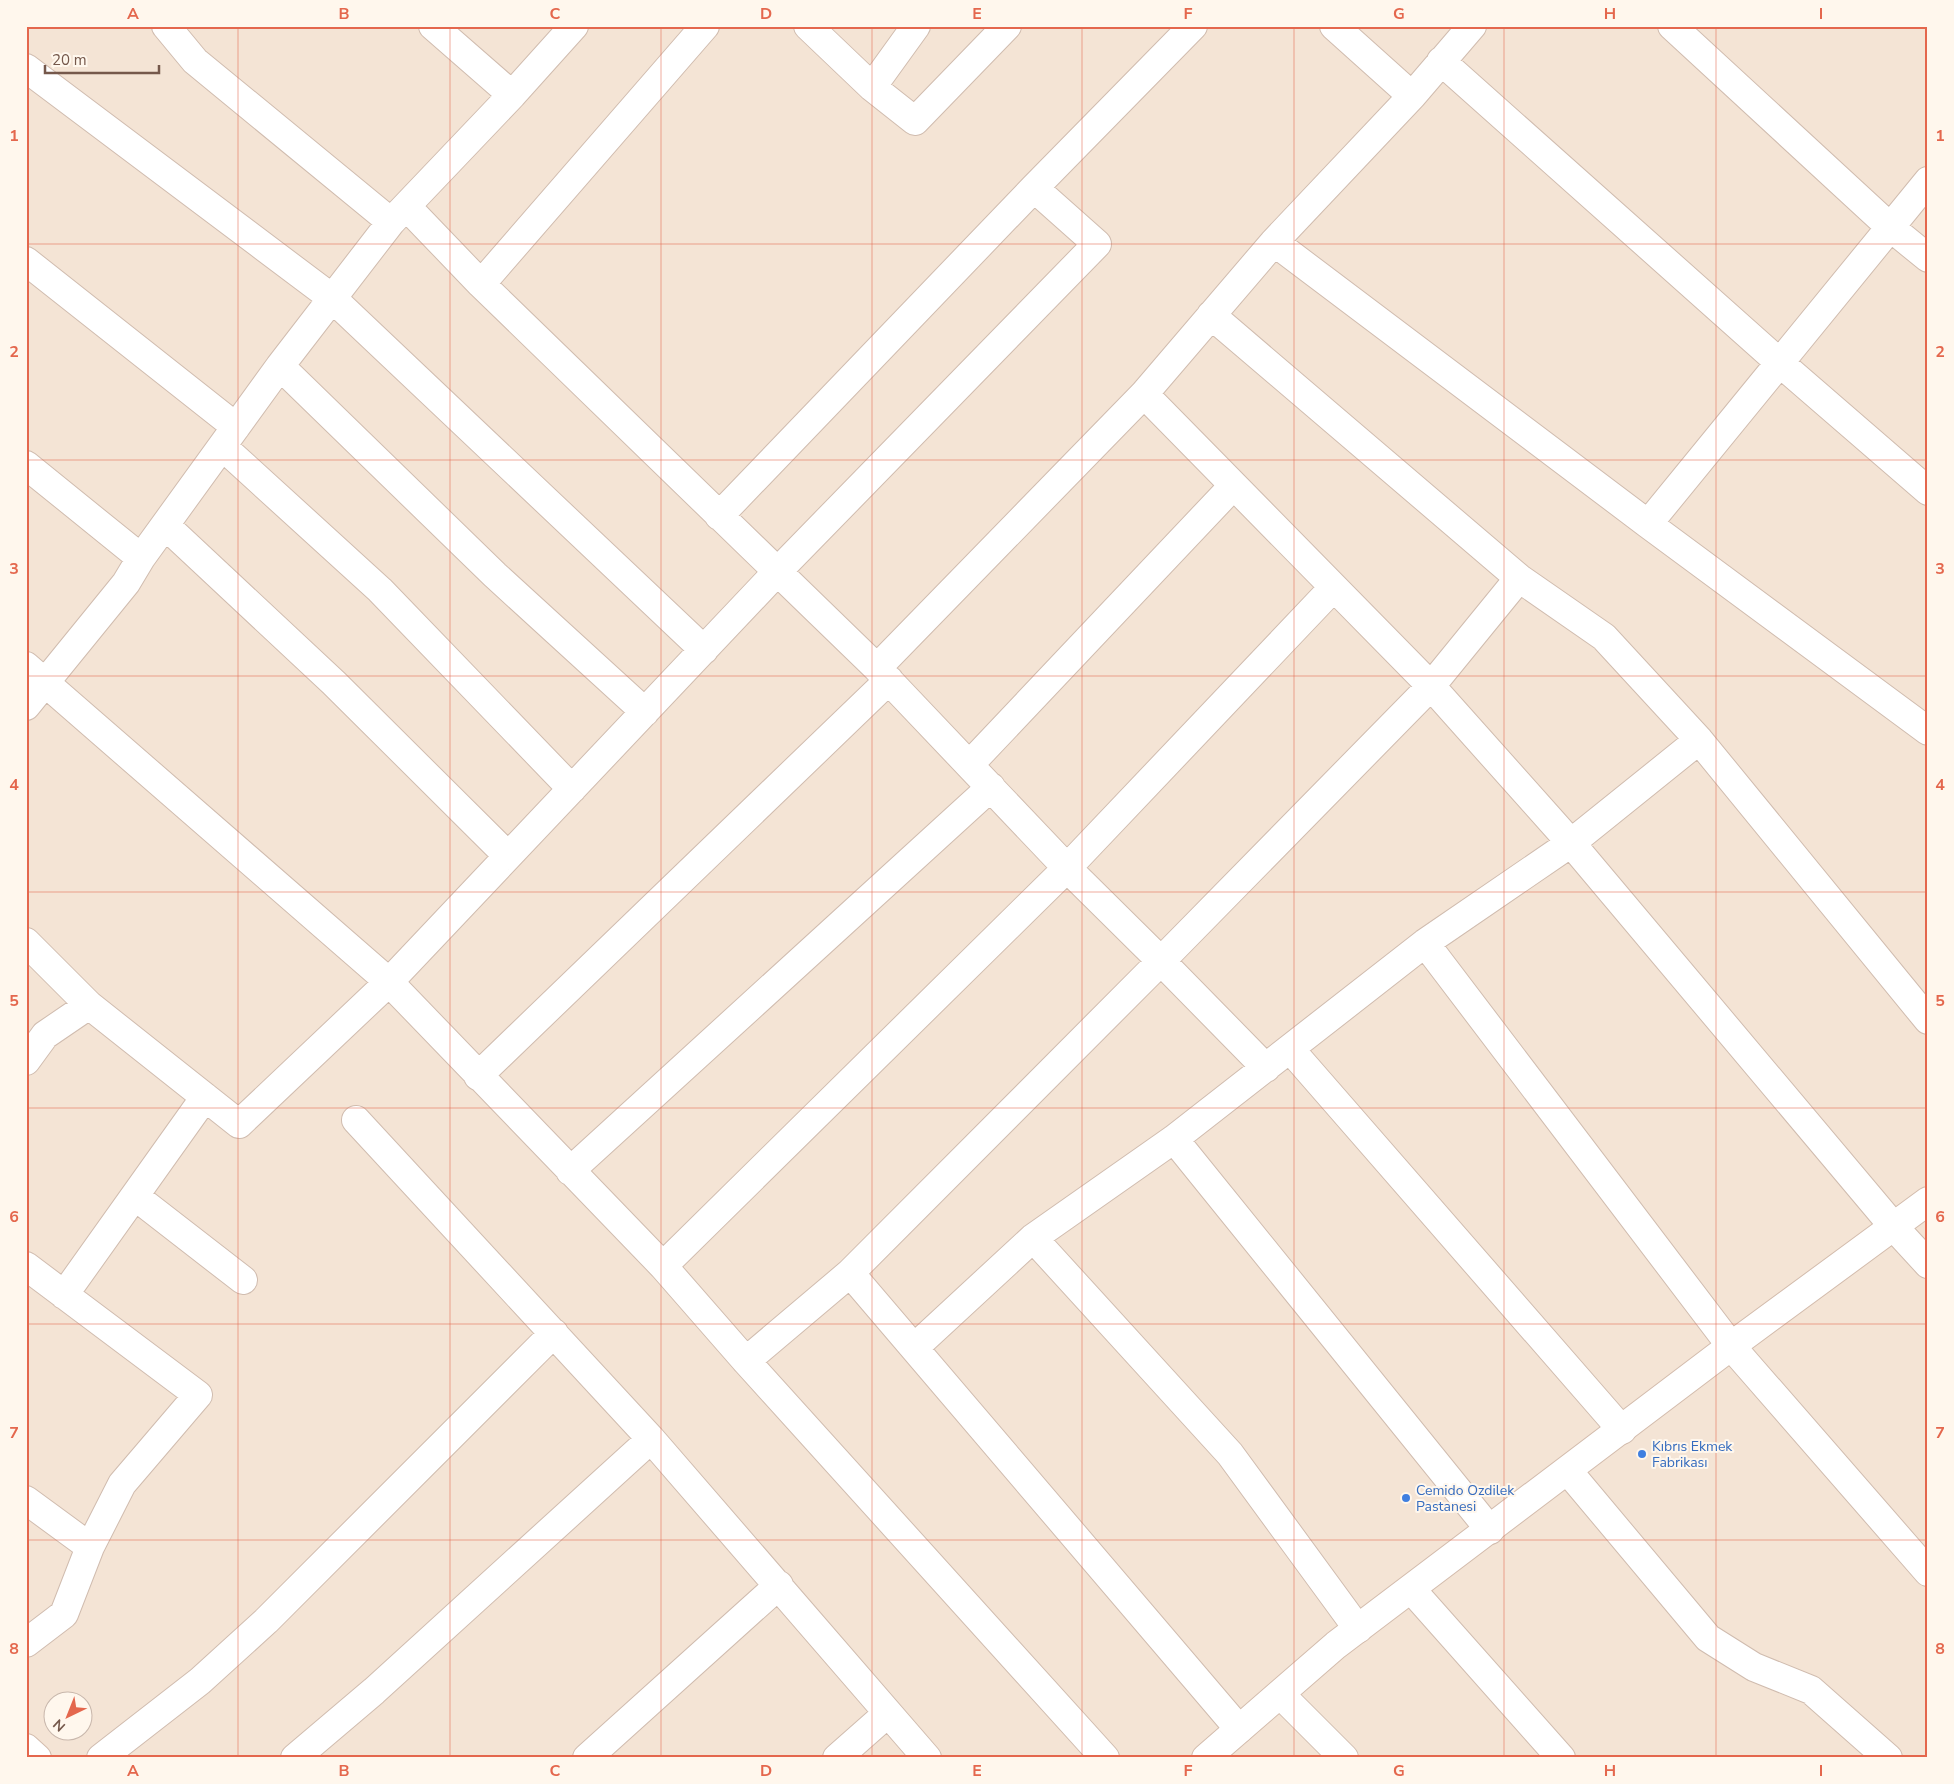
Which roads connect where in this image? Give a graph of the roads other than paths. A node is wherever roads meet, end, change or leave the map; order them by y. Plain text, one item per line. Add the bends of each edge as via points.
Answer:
1 (166, 26) edge
2 (433, 26) edge
3 (574, 26) edge
4 (705, 26) edge
5 (808, 26) edge
6 (916, 26) edge
7 (1007, 26) edge
8 (1193, 26) edge
9 (1334, 26) edge
10 (1472, 26) edge
11 (1672, 26) edge
12 (1441, 61) junction
13 (26, 68) edge
14 (872, 87) junction
15 (512, 95) junction
16 (1412, 96) junction
17 (1928, 180) edge
18 (1034, 188) junction
19 (399, 214) junction
20 (1890, 227) junction
21 (1274, 242) junction
22 (1928, 258) edge
23 (26, 261) edge
24 (481, 284) junction
25 (332, 298) junction
26 (1211, 315) junction
27 (1780, 363) junction
28 (280, 366) junction
29 (1144, 394) junction
30 (230, 437) junction
31 (26, 465) edge
32 (1233, 486) junction
33 (1928, 491) edge
34 (719, 516) junction
35 (1648, 524) junction
36 (166, 526) junction
37 (141, 558) junction
38 (777, 572) junction
39 (1519, 578) junction
40 (1333, 588) junction
41 (704, 650) junction
42 (36, 674) edge
43 (883, 674) junction
44 (1431, 686) junction
45 (26, 706) edge
46 (645, 712) junction
47 (1928, 731) edge
48 (1699, 740) junction
49 (970, 764) junction
50 (991, 787) junction
51 (572, 789) junction
52 (1571, 843) junction
53 (508, 856) junction
54 (1067, 868) junction
55 (26, 942) edge
56 (1424, 943) junction
57 (1161, 961) junction
58 (389, 982) junction
59 (89, 1006) junction
60 (1928, 1020) edge
61 (1290, 1049) junction
62 (26, 1061) edge
63 (1266, 1068) junction
64 (478, 1076) junction
65 (205, 1097) junction
66 (356, 1120) dead end
67 (1174, 1139) junction
68 (570, 1171) junction
69 (136, 1197) junction
70 (1928, 1201) edge
71 (1894, 1227) junction
72 (1033, 1238) junction
73 (1928, 1264) edge
74 (26, 1266) edge
75 (663, 1266) junction
76 (850, 1273) junction
77 (244, 1280) dead end
78 (64, 1295) junction
79 (554, 1333) junction
80 (1731, 1346) junction
81 (914, 1348) junction
82 (746, 1361) junction
83 (1622, 1430) junction
84 (651, 1439) junction
85 (1568, 1471) junction
86 (26, 1500) edge
87 (1490, 1530) junction
88 (90, 1547) junction
89 (1928, 1572) edge
90 (779, 1585) junction
91 (1411, 1589) junction
92 (1358, 1629) junction
93 (26, 1643) edge
94 (1281, 1695) junction
95 (888, 1712) junction
96 (1239, 1729) junction
97 (26, 1748) edge
98 (37, 1758) edge
99 (101, 1758) edge
100 (295, 1758) edge
101 (587, 1758) edge
102 (837, 1758) edge
103 (927, 1758) edge
104 (1105, 1758) edge
105 (1206, 1758) edge
106 (1344, 1758) edge
107 (1561, 1758) edge
108 (1888, 1758) edge

1 - 19 street via 195,61
2 - 15 street
3 - 15 street
4 - 24 street
5 - 14 street
6 - 14 street
7 - 14 street via 915,121
8 - 18 street
9 - 16 street
10 - 12 street
11 - 20 street
12 - 16 street
12 - 27 street
13 - 25 street
15 - 19 street
16 - 21 street
17 - 20 street
18 - 34 street
18 - 38 street via 1097,244
19 - 24 street
19 - 25 street
20 - 22 street
20 - 27 street
21 - 26 street
21 - 35 street
23 - 30 street
24 - 34 street
25 - 28 street
25 - 41 street
26 - 29 street
26 - 39 street
27 - 33 street
27 - 35 street
28 - 30 street
28 - 46 street via 495,574
29 - 32 street
29 - 43 street
30 - 36 street
30 - 51 street
31 - 37 street
32 - 40 street
32 - 49 street
34 - 38 street
35 - 47 street
36 - 37 street
36 - 53 street via 334,683
37 - 42 street via 126,583
38 - 41 street
38 - 43 street
39 - 44 street
39 - 48 street via 1604,638
40 - 44 street
40 - 54 street
41 - 46 street
42 - 45 street
42 - 58 street
43 - 49 street
43 - 64 street
44 - 52 street
44 - 57 street
46 - 51 street
48 - 52 street
48 - 60 street
49 - 50 street
50 - 54 street
50 - 68 street
51 - 53 street
52 - 56 street
52 - 71 street
53 - 58 street
54 - 57 street
54 - 75 street
55 - 59 street
56 - 61 street
56 - 80 street
57 - 63 street
57 - 76 street
58 - 64 street
58 - 65 street via 239,1124
59 - 62 street via 45,1035
59 - 65 street
61 - 63 street
61 - 83 street
63 - 67 street
64 - 68 street
65 - 69 street
66 - 79 street
67 - 72 street
67 - 87 street
68 - 75 street
69 - 77 street
69 - 78 street
70 - 71 street
71 - 73 street
71 - 80 street
72 - 81 street
72 - 92 street via 1230,1454
74 - 78 street
75 - 82 street
76 - 81 street
76 - 82 street
78 - 88 street via 198,1395 122,1484
79 - 84 street
79 - 99 street via 266,1621 200,1681
80 - 83 street
80 - 89 street
81 - 96 street
82 - 104 street
83 - 85 street
84 - 90 street
84 - 100 street via 374,1691
85 - 87 street
85 - 108 street via 1708,1638 1754,1667 1811,1690
86 - 88 street
87 - 91 street
88 - 93 street via 64,1614
90 - 95 street
90 - 101 street
91 - 92 street
91 - 107 street
92 - 94 street
94 - 96 street
94 - 106 street
95 - 102 street
95 - 103 street
96 - 105 street
97 - 98 street

